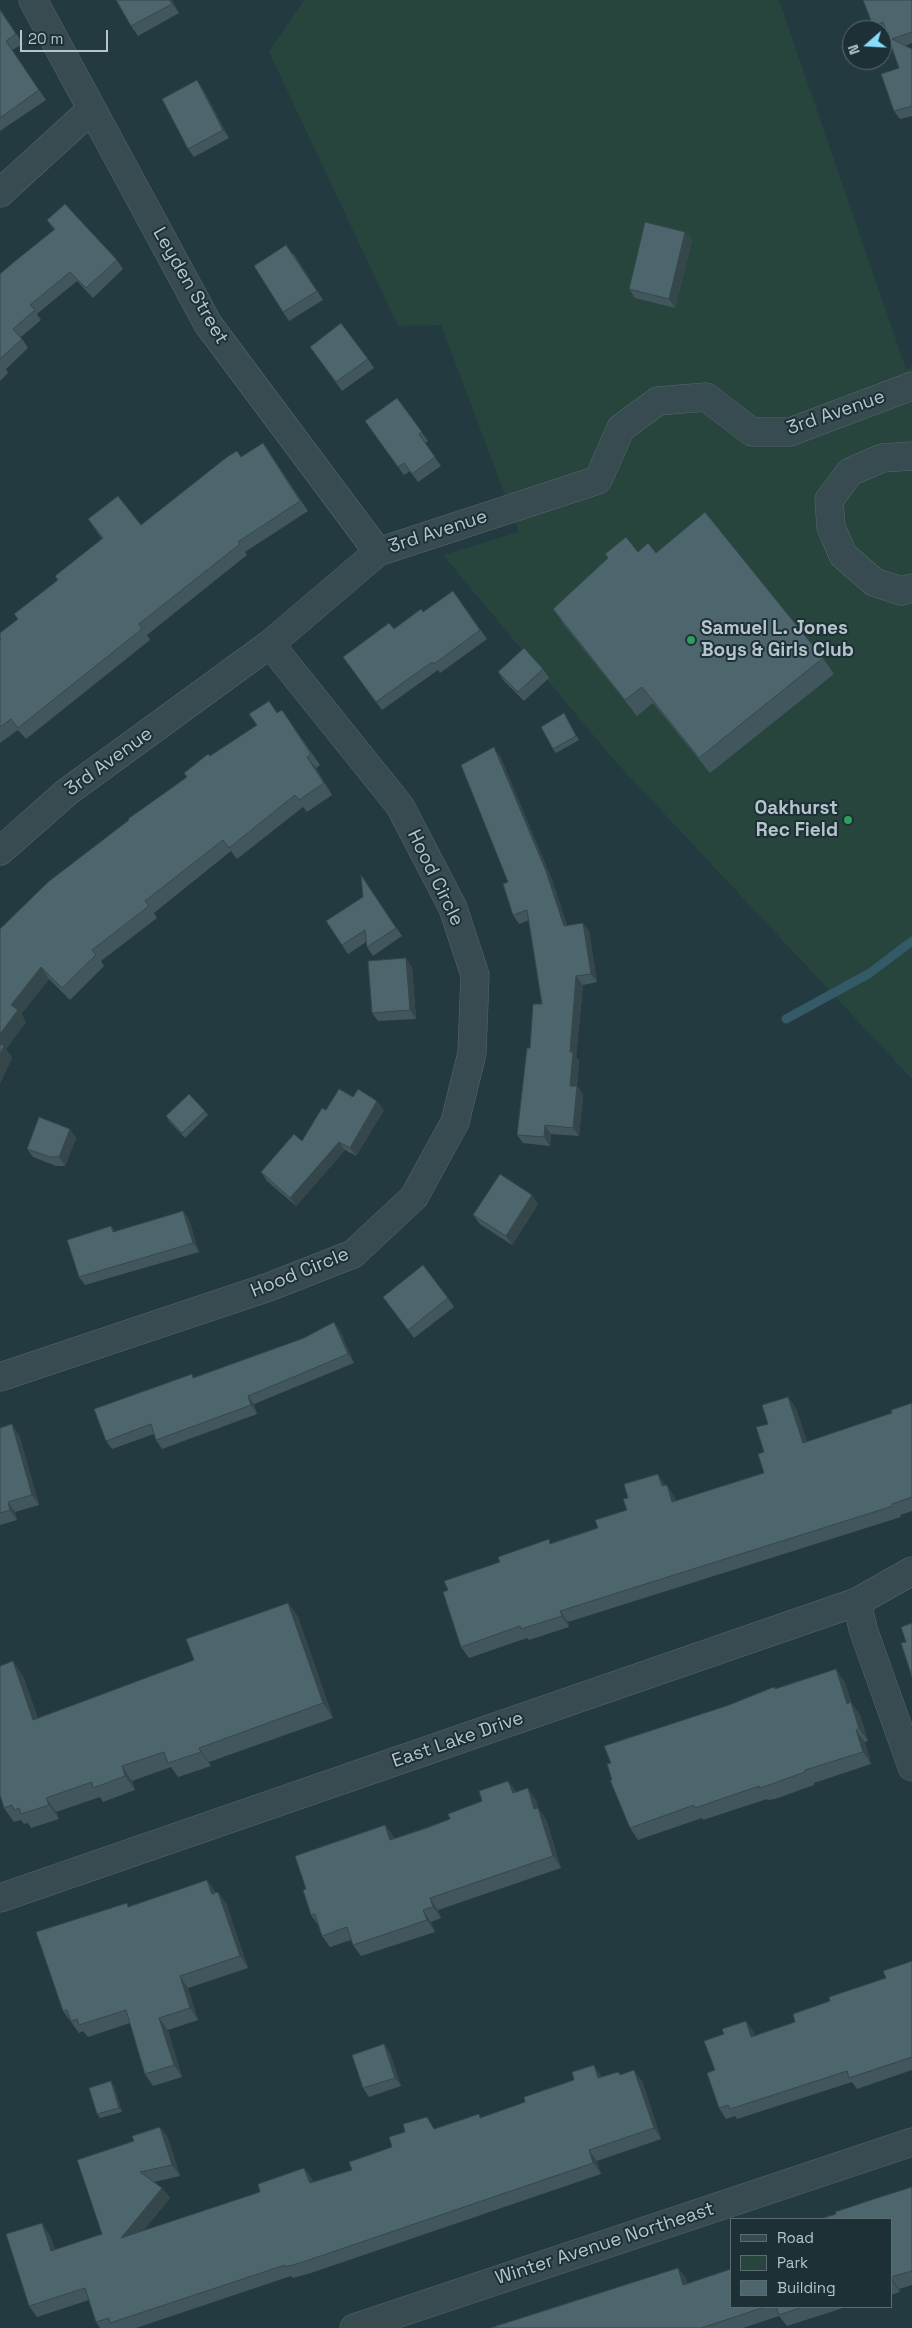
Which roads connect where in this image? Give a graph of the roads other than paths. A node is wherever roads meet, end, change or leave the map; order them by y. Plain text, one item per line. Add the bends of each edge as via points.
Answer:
1 (33, 0) edge
2 (92, 109) junction
3 (0, 193) edge
4 (912, 386) edge
5 (912, 456) edge
6 (378, 552) junction
7 (912, 588) edge
8 (270, 644) junction
9 (0, 851) edge
10 (0, 1376) edge
11 (912, 1571) edge
12 (857, 1602) junction
13 (912, 1767) edge
14 (0, 1898) edge
15 (912, 2142) edge
16 (354, 2328) edge

1 - 2 street, Leyden Street
2 - 3 street
2 - 6 street, Leyden Street via 208,324
4 - 6 street, 3rd Avenue via 790,432 752,432 706,397 658,401 621,428 598,480
5 - 7 street via 882,458 850,472 829,500 831,527 843,555 874,582 901,591
6 - 8 street, 3rd Avenue
8 - 9 street, 3rd Avenue via 67,792
8 - 10 street, Hood Circle via 400,806 453,908 475,975 472,1053 455,1122 414,1198 353,1254 269,1287
11 - 12 street, East Lake Drive
12 - 13 street via 863,1629
12 - 14 street, East Lake Drive
15 - 16 street, Winter Avenue Northeast

